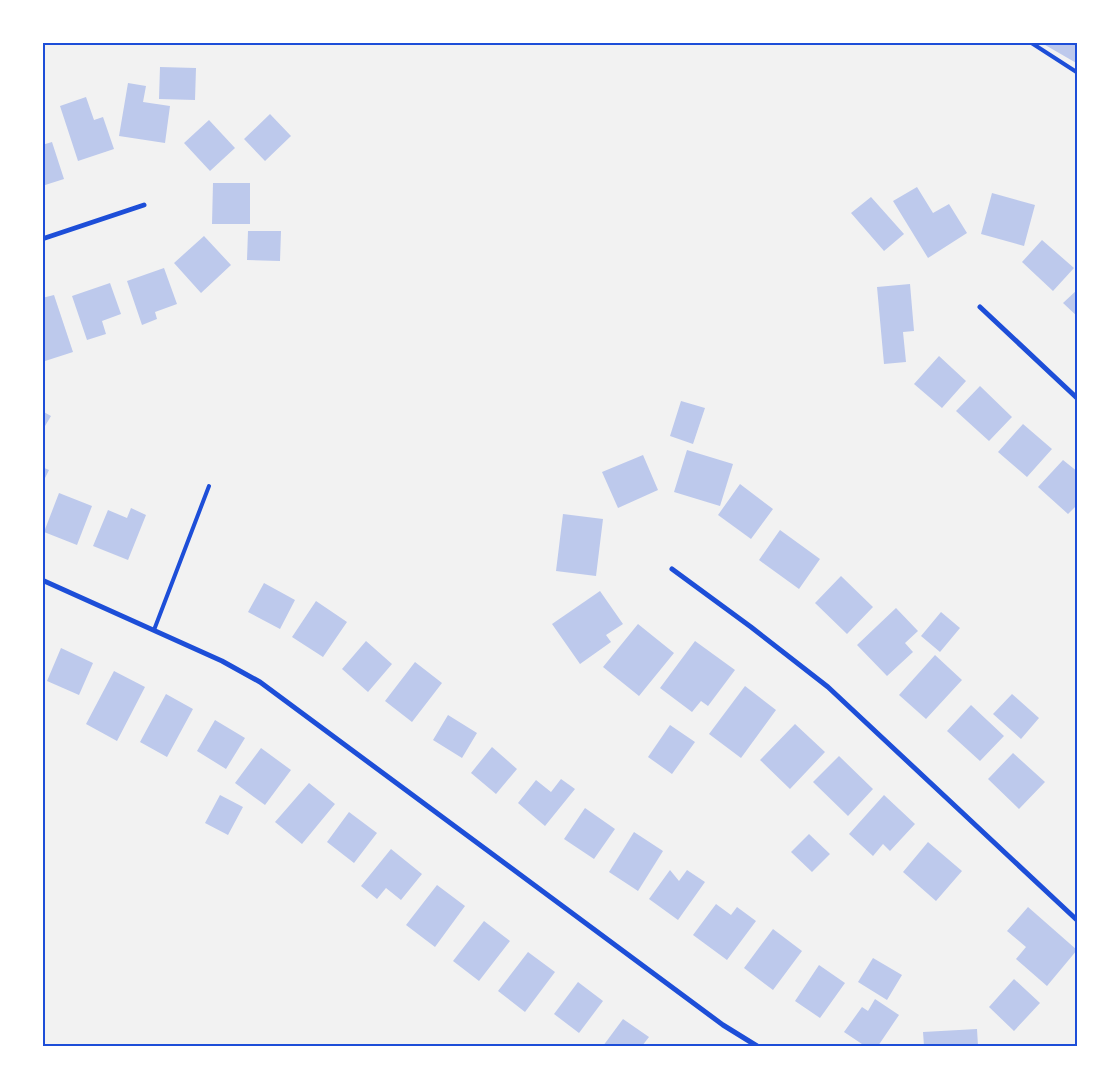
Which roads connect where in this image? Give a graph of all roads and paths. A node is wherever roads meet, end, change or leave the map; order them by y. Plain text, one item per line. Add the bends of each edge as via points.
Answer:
1 (1030, 42) edge
2 (1078, 72) edge
3 (144, 205) dead end
4 (42, 239) edge
5 (980, 307) dead end
6 (1078, 399) edge
7 (209, 486) dead end
8 (672, 569) dead end
9 (42, 580) edge
10 (154, 630) junction
11 (1078, 921) edge
12 (757, 1046) edge

1 - 2 lane
3 - 4 street
5 - 6 street
7 - 10 lane
8 - 11 street via 828,688
9 - 10 street
10 - 12 street via 260,682 723,1025

